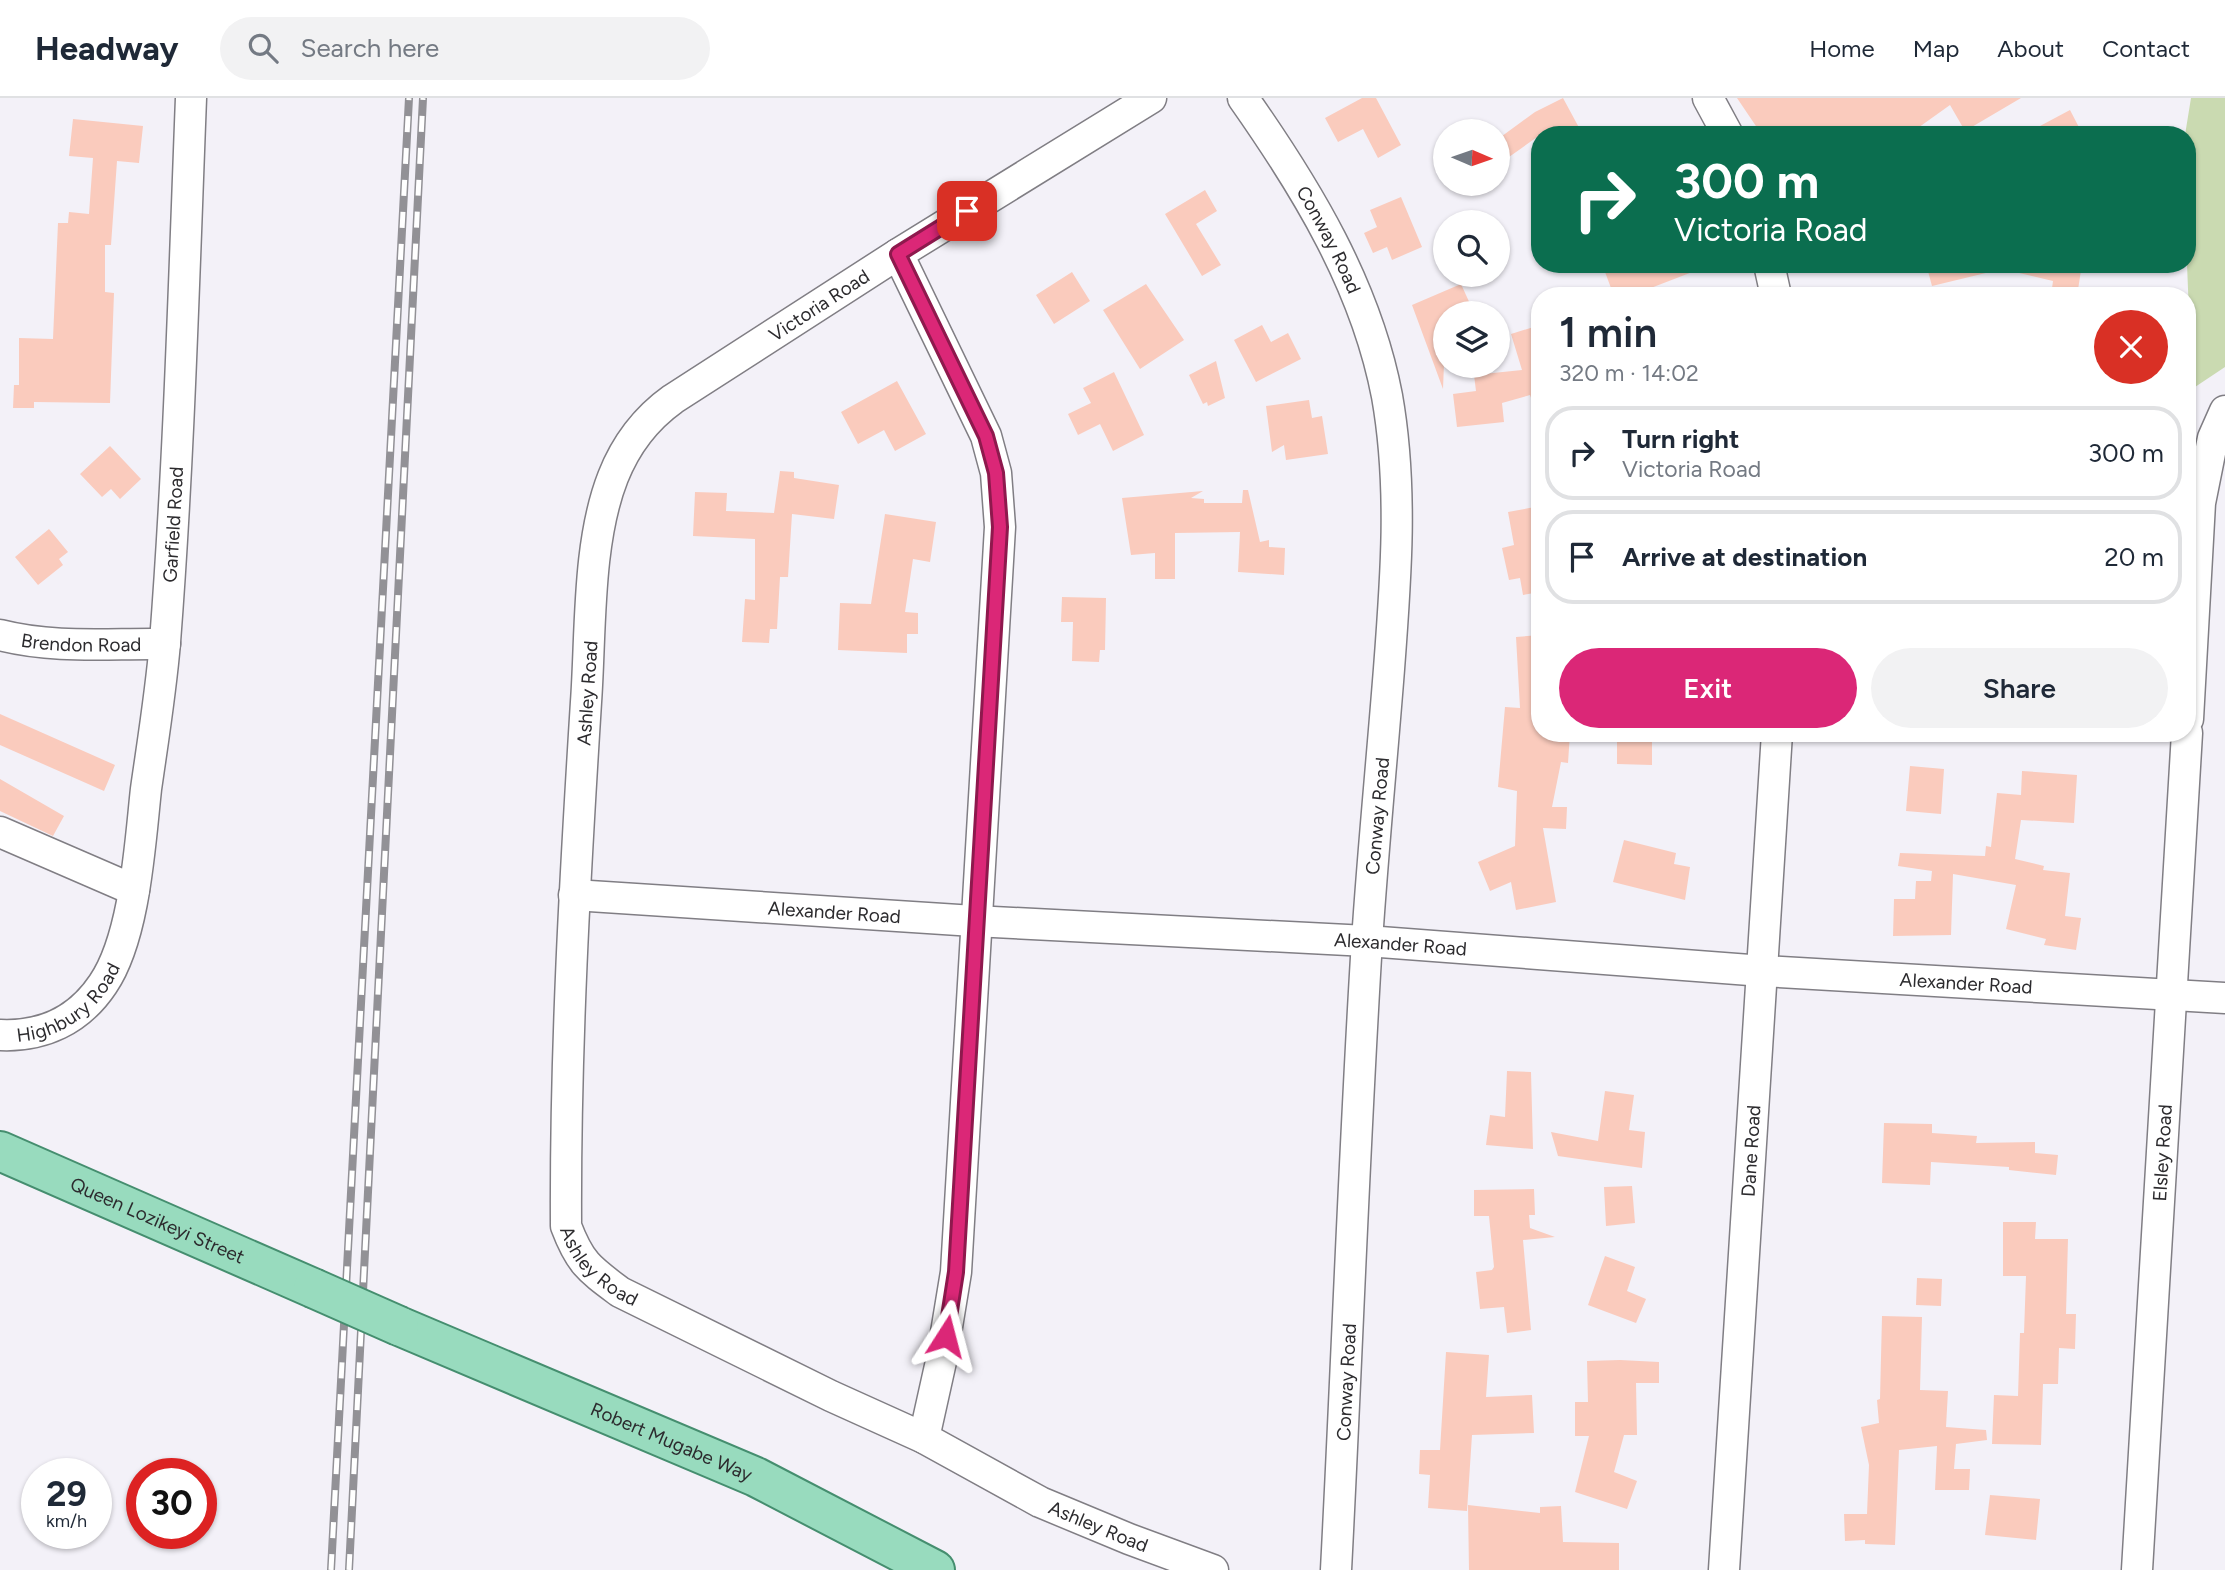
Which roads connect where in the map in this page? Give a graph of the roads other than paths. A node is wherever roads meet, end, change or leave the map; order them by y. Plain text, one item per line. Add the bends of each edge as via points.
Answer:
1 (191, 98) edge
2 (1151, 98) edge
3 (1243, 98) edge
4 (1708, 98) edge
5 (1723, 126) edge
6 (898, 254) junction
7 (2225, 411) edge
8 (596, 549) joint
9 (2196, 575) edge
10 (0, 635) edge
11 (164, 643) junction
12 (1776, 742) edge
13 (2186, 742) edge
14 (0, 832) edge
15 (134, 890) junction
16 (574, 895) junction
17 (974, 921) junction
18 (1367, 941) junction
19 (119, 947) joint
20 (1763, 971) junction
21 (2172, 996) junction
22 (2225, 998) edge
23 (0, 1035) edge
24 (0, 1151) edge
25 (399, 1326) joint
26 (924, 1438) junction
27 (936, 1570) edge
28 (1213, 1570) edge
29 (1336, 1570) edge
30 (1724, 1570) edge
31 (2137, 1570) edge

1 - 11 street, Garfield Road
2 - 6 street, Victoria Road
3 - 18 street, Conway Road via 1285,158 1348,275 1386,393 1395,453 1394,601
4 - 5 street
6 - 8 street, Victoria Road via 652,414 628,444 612,479
6 - 17 street via 986,436 996,473 1000,527
7 - 9 street via 2213,438 2200,503
8 - 16 street, Ashley Road
10 - 11 street, Brendon Road via 72,646
11 - 15 street, Garfield Road
12 - 20 street, Dane Road
13 - 21 street, Elsley Road
14 - 15 street
15 - 19 street, Garfield Road
16 - 17 street, Alexander Road
16 - 26 street, Ashley Road via 566,1226 576,1254 620,1292
17 - 18 street, Alexander Road
17 - 26 street via 956,1272
18 - 20 street, Alexander Road
18 - 29 street, Conway Road
19 - 23 street, Highbury Road via 104,983 58,1025 32,1035
20 - 21 street, Alexander Road
20 - 30 street, Dane Road
21 - 22 street, Alexander Road
21 - 31 street, Elsley Road
24 - 25 main road, Queen Lozikeyi Street, bridge
25 - 27 main road, Robert Mugabe Way via 756,1477
26 - 28 street, Ashley Road via 1040,1502

